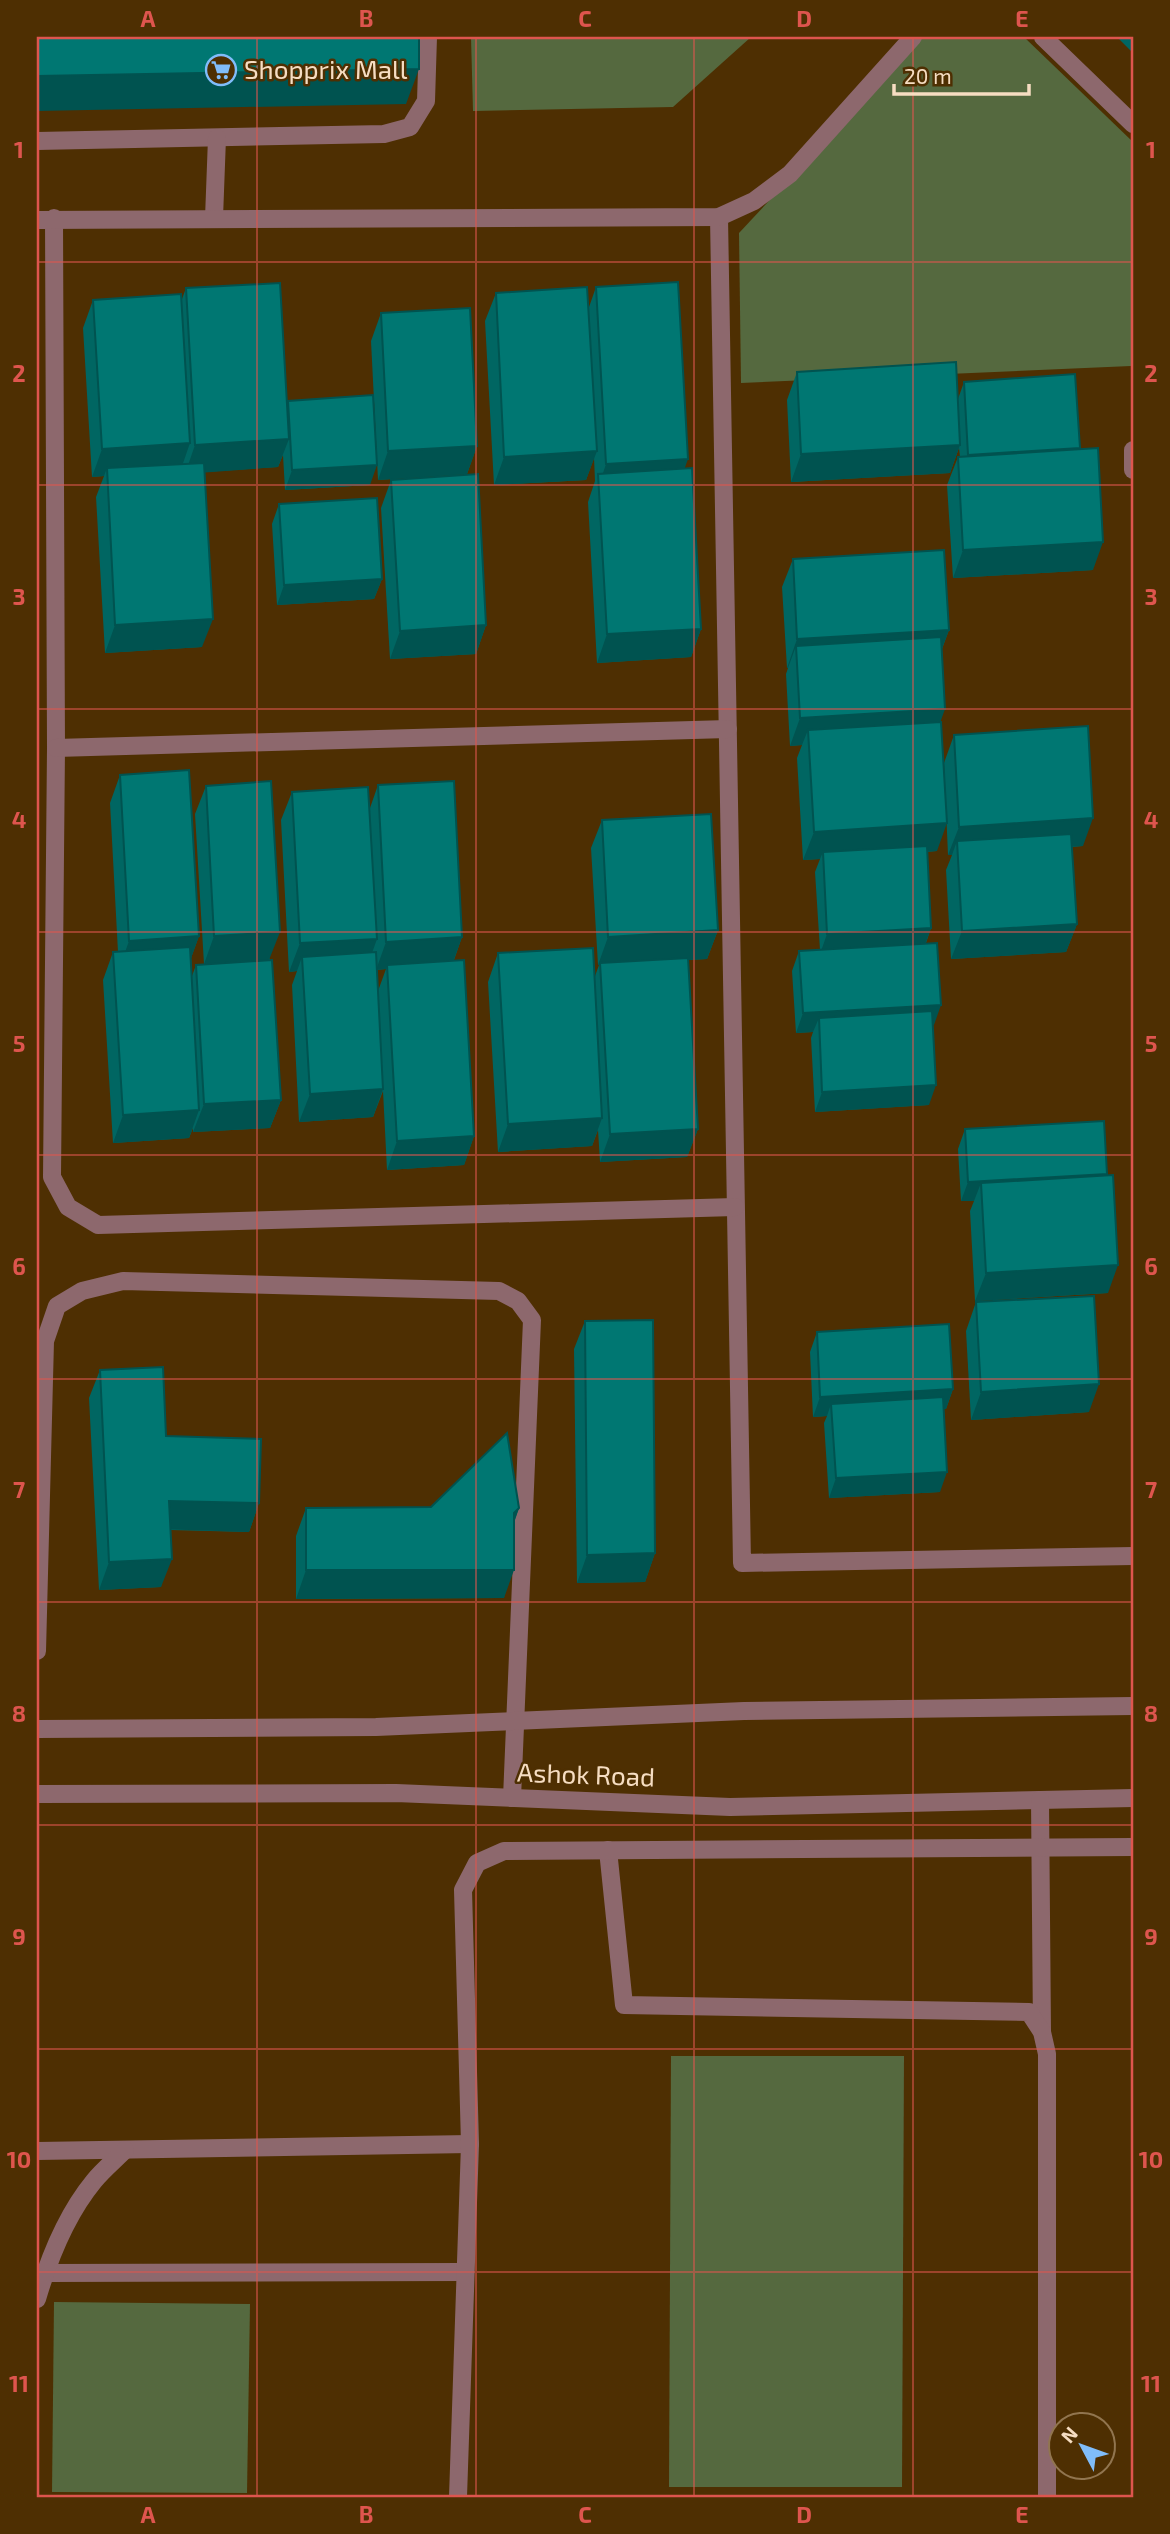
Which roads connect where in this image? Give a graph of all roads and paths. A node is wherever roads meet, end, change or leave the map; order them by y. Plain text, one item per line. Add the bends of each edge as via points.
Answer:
1 (428, 37) edge
2 (913, 37) edge
3 (1043, 37) edge
4 (1133, 124) edge
5 (217, 138) junction
6 (37, 141) edge
7 (719, 217) junction
8 (214, 218) junction
9 (46, 219) edge
10 (1133, 450) edge
11 (1133, 470) edge
12 (728, 729) junction
13 (56, 748) junction
14 (735, 1207) junction
15 (1133, 1556) edge
16 (37, 1651) edge
17 (1133, 1706) edge
18 (517, 1721) junction
19 (37, 1729) edge
20 (37, 1794) edge
21 (512, 1798) junction
22 (1133, 1798) edge
23 (1040, 1800) junction
24 (1133, 1847) edge
25 (1041, 1848) junction
26 (608, 1850) junction
27 (1042, 2032) junction
28 (470, 2144) junction
29 (125, 2150) junction
30 (37, 2151) edge
31 (465, 2272) junction
32 (45, 2273) junction
33 (37, 2299) edge
34 (458, 2497) edge
35 (1047, 2497) edge

1 - 5 street via 426,101 410,127 384,134
2 - 7 street via 790,174 754,201
3 - 4 street
5 - 6 street
5 - 8 street
7 - 8 street
7 - 12 street
8 - 9 street
9 - 13 street
10 - 11 street
12 - 13 street
12 - 14 street
13 - 14 street via 52,1177 68,1207 98,1225
14 - 15 street via 742,1563
16 - 18 street via 45,1340 57,1306 82,1291 123,1282 499,1291 518,1301 531,1320
17 - 18 street, Ashok Road via 744,1711
18 - 19 street, Ashok Road via 376,1727
18 - 21 street
20 - 21 street, Ashok Road via 396,1793
21 - 23 street, Ashok Road via 730,1807
22 - 23 street, Ashok Road
23 - 25 street
24 - 25 street
25 - 26 street
25 - 27 street
26 - 27 street via 624,2005 1029,2012
26 - 28 street via 504,1851 477,1863 463,1890
27 - 35 street via 1047,2054
28 - 29 street
28 - 31 street
29 - 30 street
29 - 32 street via 94,2181 67,2221
31 - 32 street
31 - 34 street
32 - 33 street

